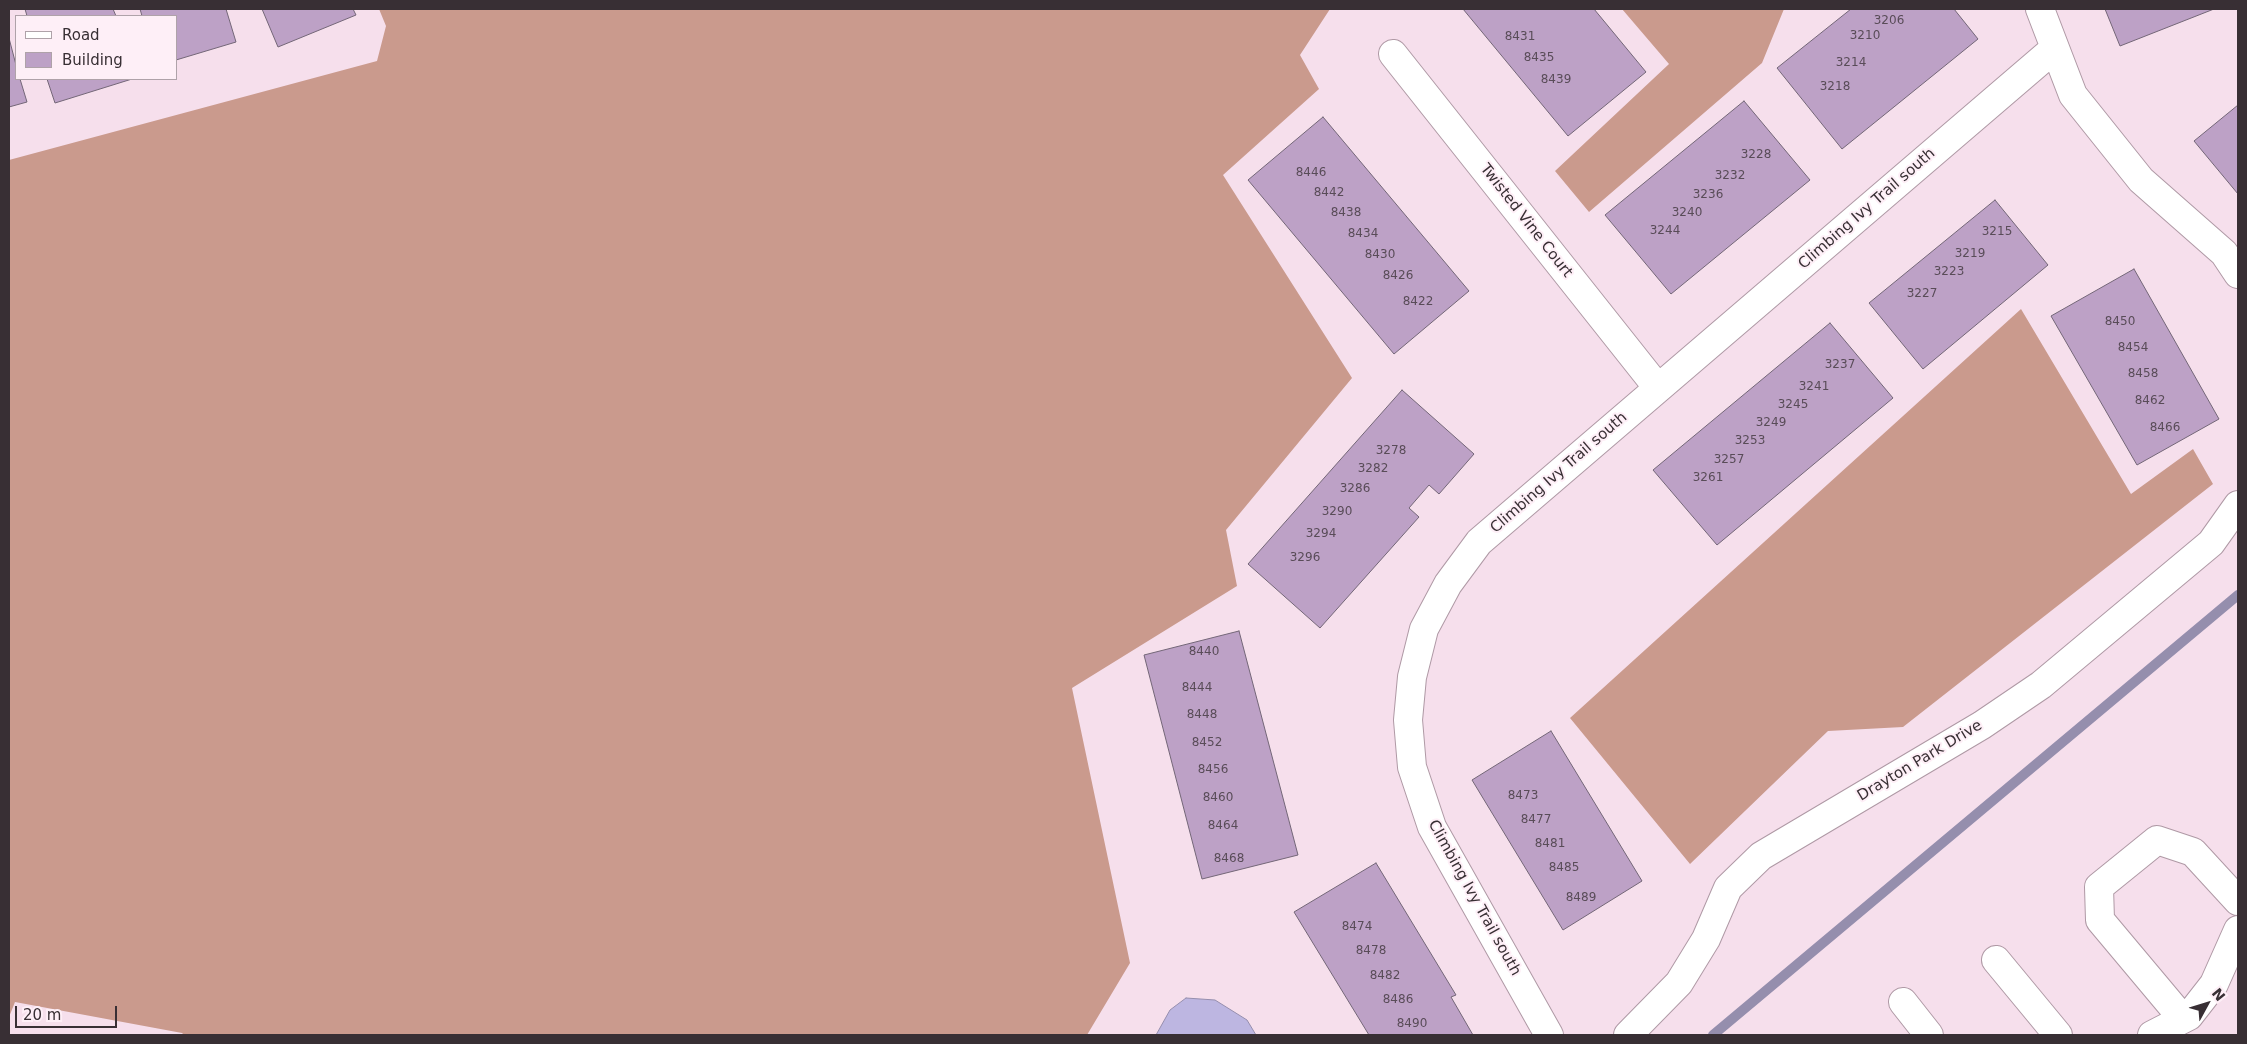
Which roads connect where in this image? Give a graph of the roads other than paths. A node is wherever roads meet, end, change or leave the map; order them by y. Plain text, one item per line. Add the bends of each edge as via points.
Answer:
1 (2040, 9) edge
2 (2054, 49) junction
3 (1393, 54) dead end
4 (2238, 274) edge
5 (1658, 388) junction
6 (2238, 504) edge
7 (2238, 901) edge
8 (2238, 930) edge
9 (1996, 960) dead end
10 (1903, 1002) dead end
11 (2183, 1019) junction
12 (1549, 1035) edge
13 (1628, 1035) edge
14 (1929, 1035) edge
15 (2058, 1035) edge
16 (2152, 1035) edge

1 - 2 street
2 - 4 street via 2073,95 2141,180 2224,254
2 - 5 street, Climbing Ivy Trail south
3 - 5 street, Twisted Vine Court
5 - 12 street, Climbing Ivy Trail south via 1479,542 1448,584 1424,629 1412,677 1408,720 1412,767 1432,827
6 - 13 street, Drayton Park Drive via 2212,543 2041,685 1982,725 1761,856 1728,888 1706,939 1679,983
7 - 11 street via 2194,852 2157,840 2099,887 2100,920
8 - 11 street via 2214,984 2189,1016
9 - 15 street
10 - 14 street
11 - 16 street

